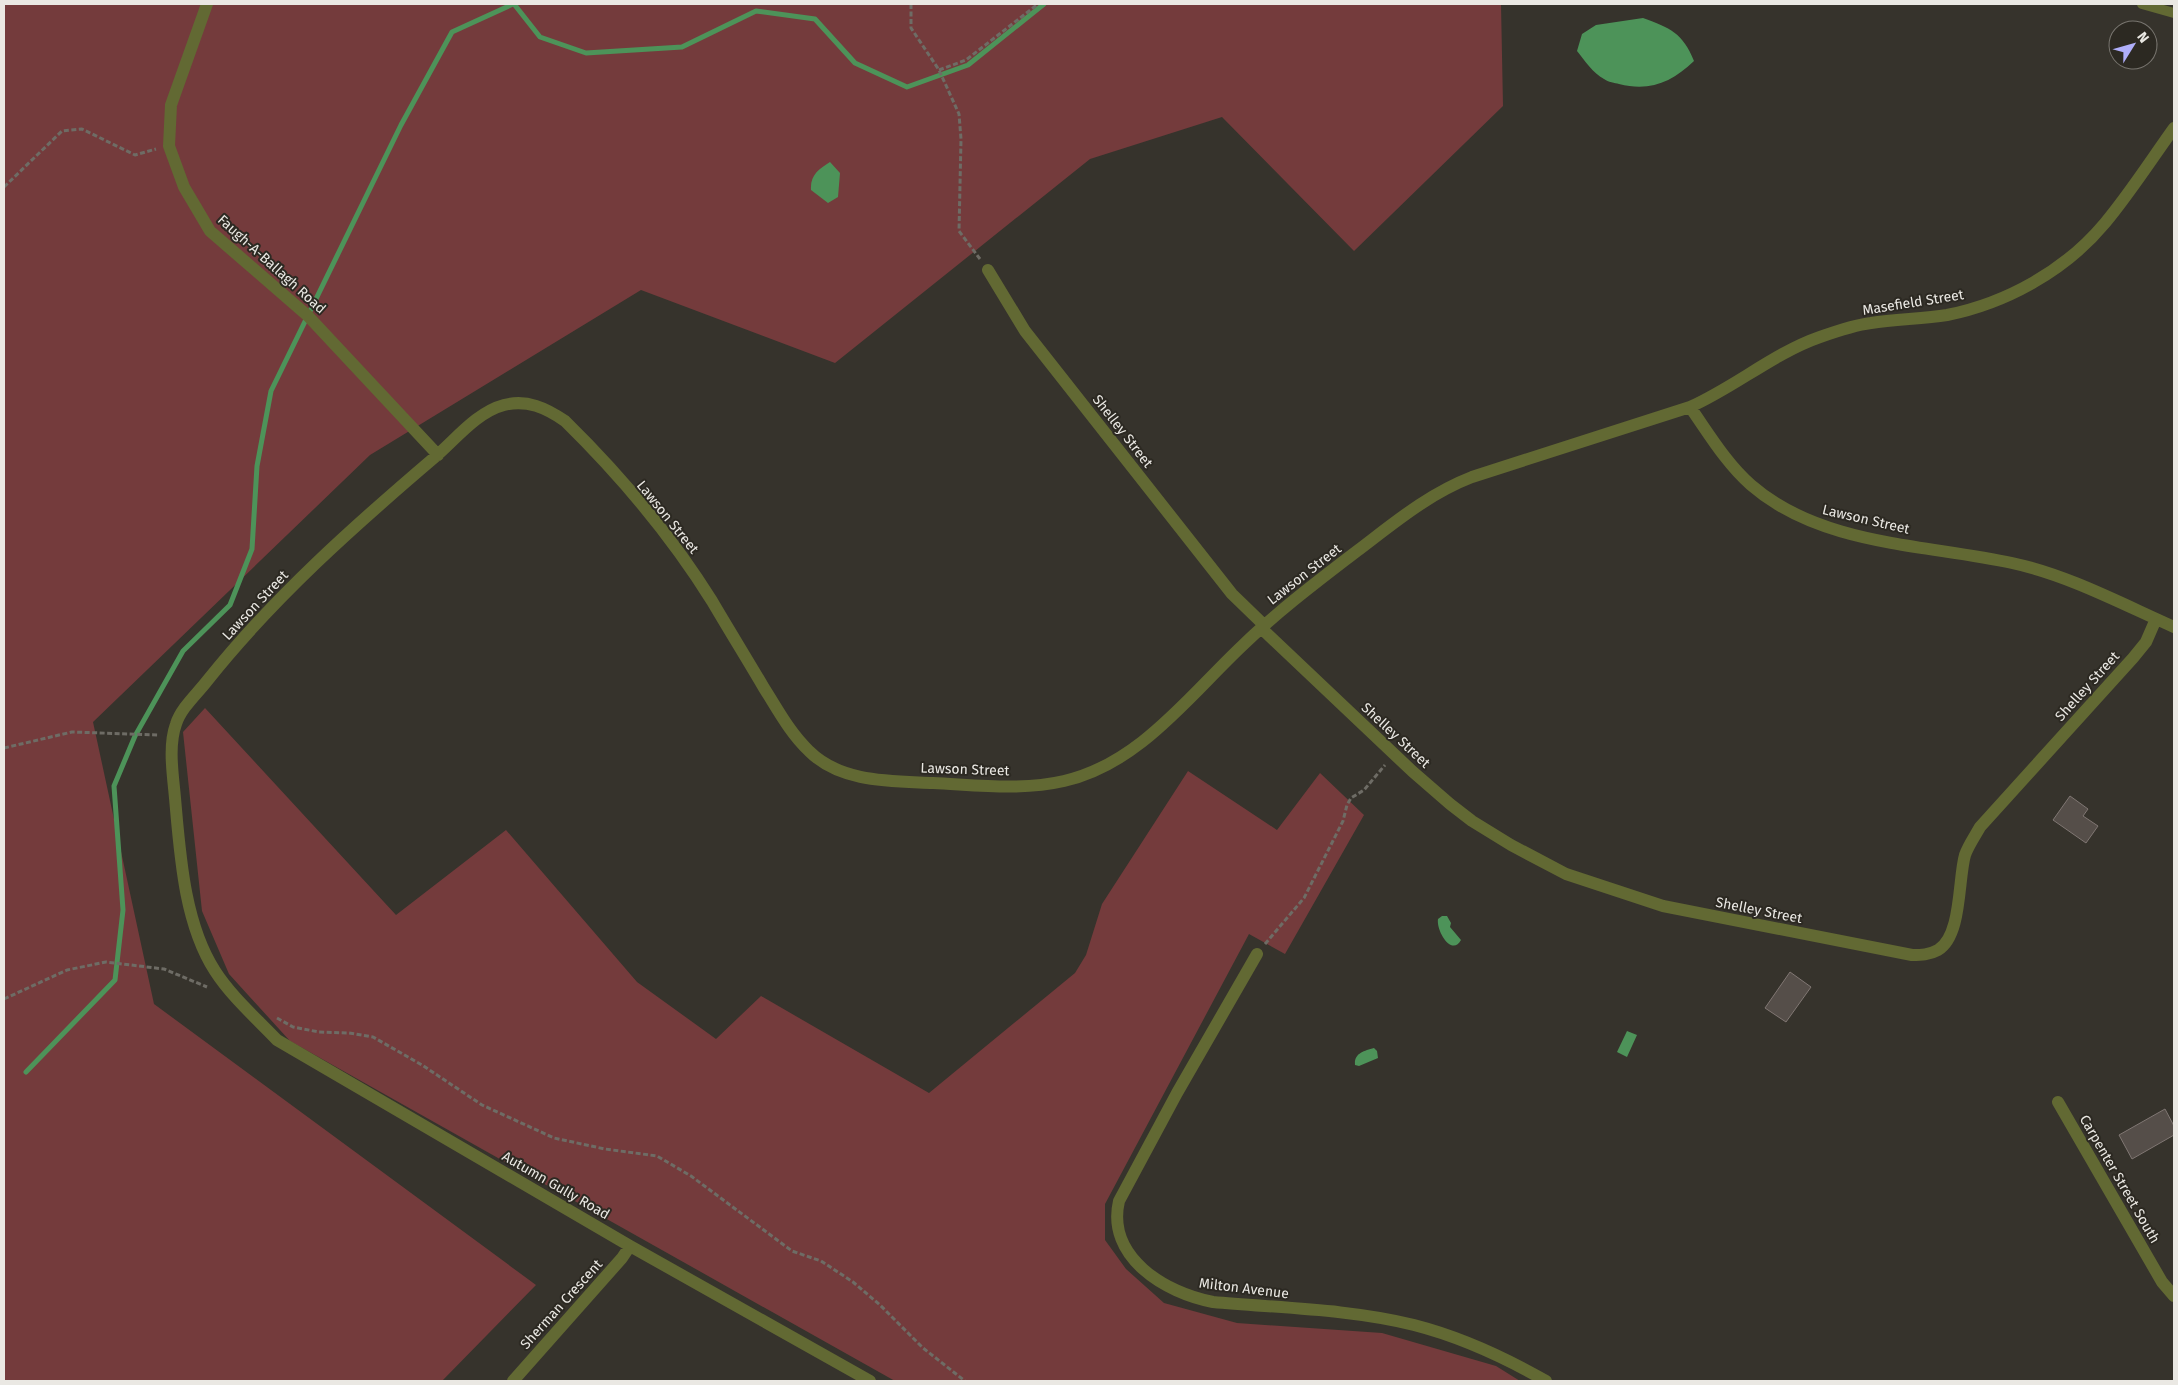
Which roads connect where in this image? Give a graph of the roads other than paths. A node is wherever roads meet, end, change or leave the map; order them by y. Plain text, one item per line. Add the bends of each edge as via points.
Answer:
1 (207, 4) edge
2 (2142, 4) edge
3 (2174, 13) edge
4 (2174, 128) edge
5 (988, 270) road end
6 (1690, 407) junction
7 (438, 454) junction
8 (2156, 619) junction
9 (1262, 627) junction
10 (2174, 627) edge
11 (1257, 954) road end
12 (239, 1000) joint
13 (2058, 1102) dead end
14 (630, 1246) junction
15 (2174, 1296) edge
16 (513, 1381) edge
17 (870, 1381) edge
18 (1546, 1381) edge

1 - 7 street, Faugh-A-Ballagh Road via 171,105 169,146 184,187 210,231 308,316
2 - 3 lane
4 - 6 street, Masefield Street via 2104,224 2066,260 2022,288 1946,315 1871,322 1818,338
5 - 9 street, Shelley Street via 1025,331 1232,594
6 - 8 street, Lawson Street via 1730,464 1773,502 1797,515 1853,535 2014,563 2077,584
6 - 9 street, Lawson Street via 1446,487 1406,513
7 - 9 street, Lawson Street via 477,419 504,405 529,403 565,421 644,509 686,562 796,738 811,754 850,774 893,781 1020,786 1065,781 1088,773 1149,736
7 - 12 street, Lawson Street via 287,592 224,660 176,722 173,736 174,787 183,877 194,926 215,971
8 - 9 street, Shelley Street via 2137,653 1980,827 1966,854 1954,927 1940,949 1928,955 1912,955 1663,906 1566,874 1472,821 1430,788
8 - 10 street, Lawson Street
11 - 18 street, Milton Avenue via 1125,1188 1116,1214 1117,1230 1125,1246 1136,1261 1166,1287 1197,1299 1413,1324 1469,1342
12 - 14 street, Autumn Gully Road via 277,1040
13 - 15 street, Carpenter Street South via 2162,1282
14 - 16 street, Sherman Crescent
14 - 17 street, Autumn Gully Road

